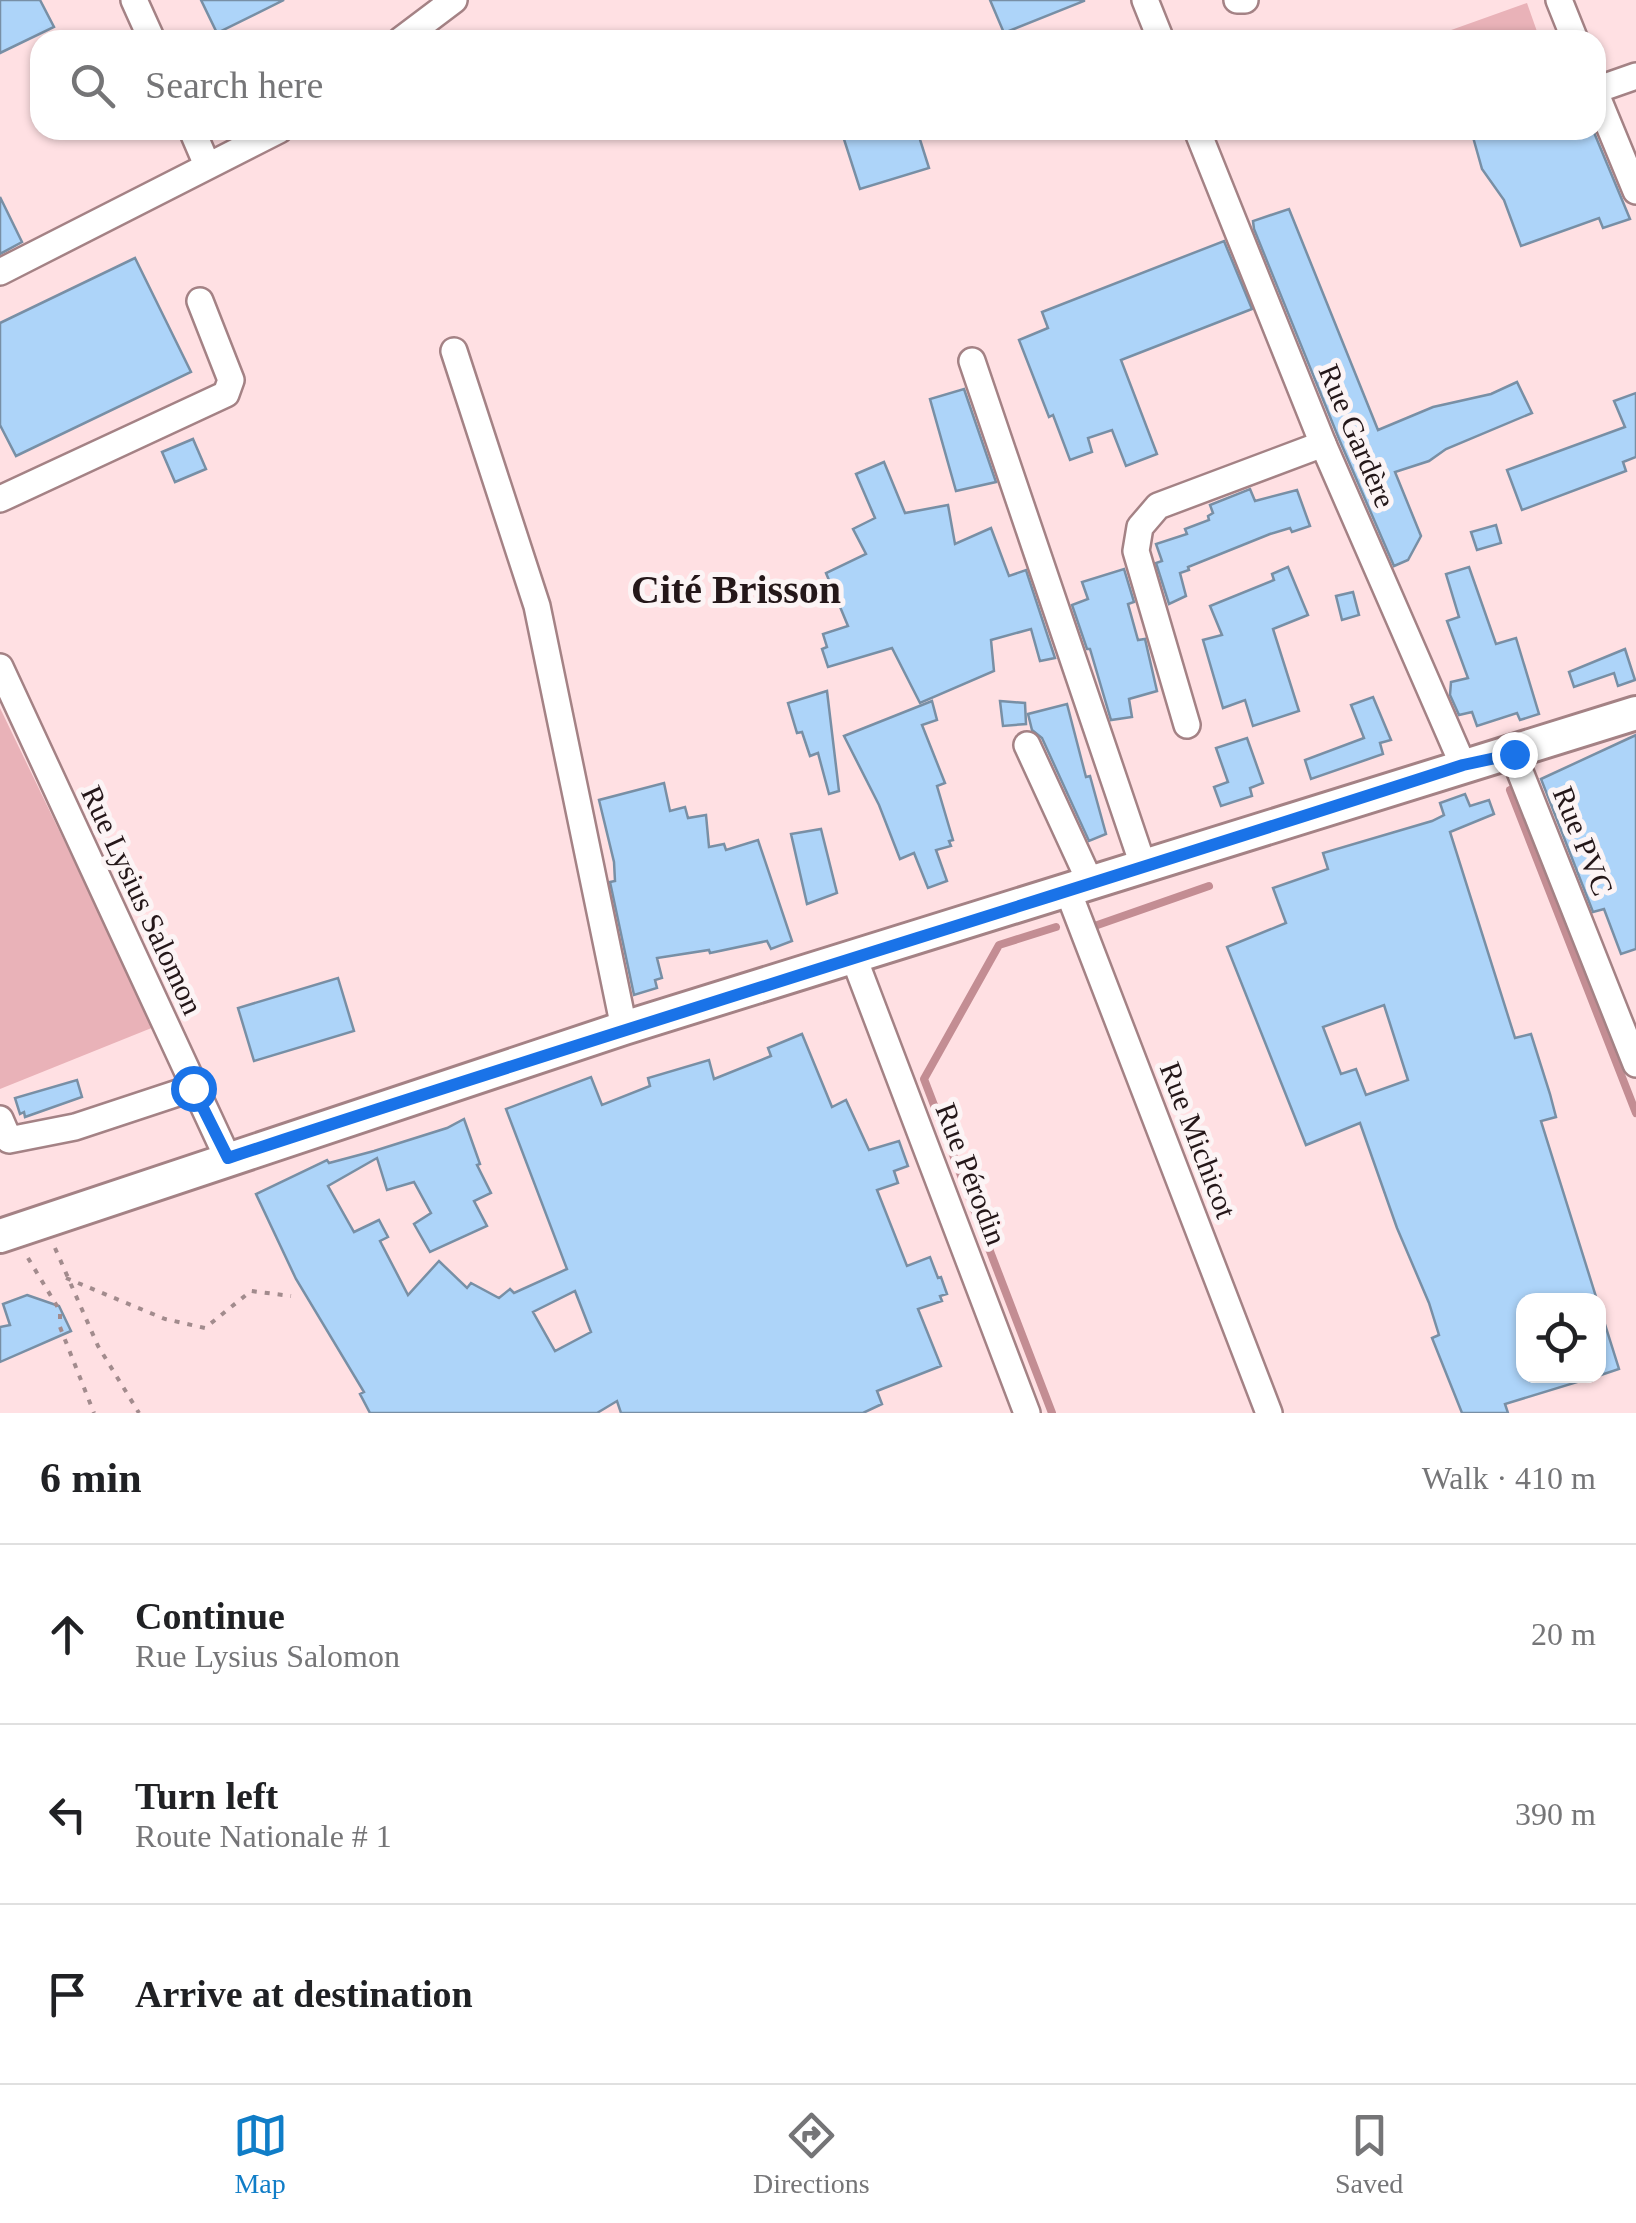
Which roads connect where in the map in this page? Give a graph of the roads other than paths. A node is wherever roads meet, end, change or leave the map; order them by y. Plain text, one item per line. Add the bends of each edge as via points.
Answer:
1 (134, 0) edge
2 (454, 0) edge
3 (1144, 0) edge
4 (1237, 0) edge
5 (1245, 0) edge
6 (1559, 0) edge
7 (148, 30) edge
8 (414, 30) edge
9 (1157, 30) edge
10 (1570, 30) edge
11 (1636, 76) edge
12 (1606, 88) edge
13 (1606, 117) edge
14 (196, 140) edge
15 (258, 140) edge
16 (1201, 140) edge
17 (207, 165) junction
18 (1636, 191) edge
19 (0, 272) edge
20 (200, 301) dead end
21 (454, 350) dead end
22 (972, 361) dead end
23 (1324, 444) junction
24 (0, 499) edge
25 (0, 667) edge
26 (1636, 714) edge
27 (1187, 725) dead end
28 (1026, 745) dead end
29 (1514, 754) junction
30 (1463, 765) junction
31 (1144, 868) junction
32 (1080, 887) junction
33 (854, 958) junction
34 (624, 1028) junction
35 (1636, 1064) edge
36 (193, 1088) junction
37 (0, 1120) edge
38 (228, 1158) junction
39 (6, 1234) edge
40 (1027, 1413) edge
41 (1268, 1413) edge

1 - 7 street
2 - 8 street
3 - 9 street
4 - 5 street
6 - 10 street
11 - 12 street
13 - 18 street
14 - 17 street
15 - 17 street
16 - 23 street, Rue Gardère
17 - 19 street
20 - 24 street via 231,380 226,394
21 - 34 street via 537,606
22 - 31 street
23 - 27 street via 1158,506 1140,527 1136,551
23 - 30 street, Rue Gardère
25 - 36 street, Rue Lysius Salomon
26 - 29 main road
28 - 32 street, Rue Michicot
29 - 30 main road
29 - 35 street, Rue PVC
30 - 31 main road
31 - 32 main road
32 - 33 main road
32 - 41 street, Rue Michicot
33 - 34 main road
33 - 40 street, Rue Pérodin
34 - 38 main road
36 - 37 street via 75,1127 9,1140
36 - 38 street, Rue Lysius Salomon
38 - 39 main road

